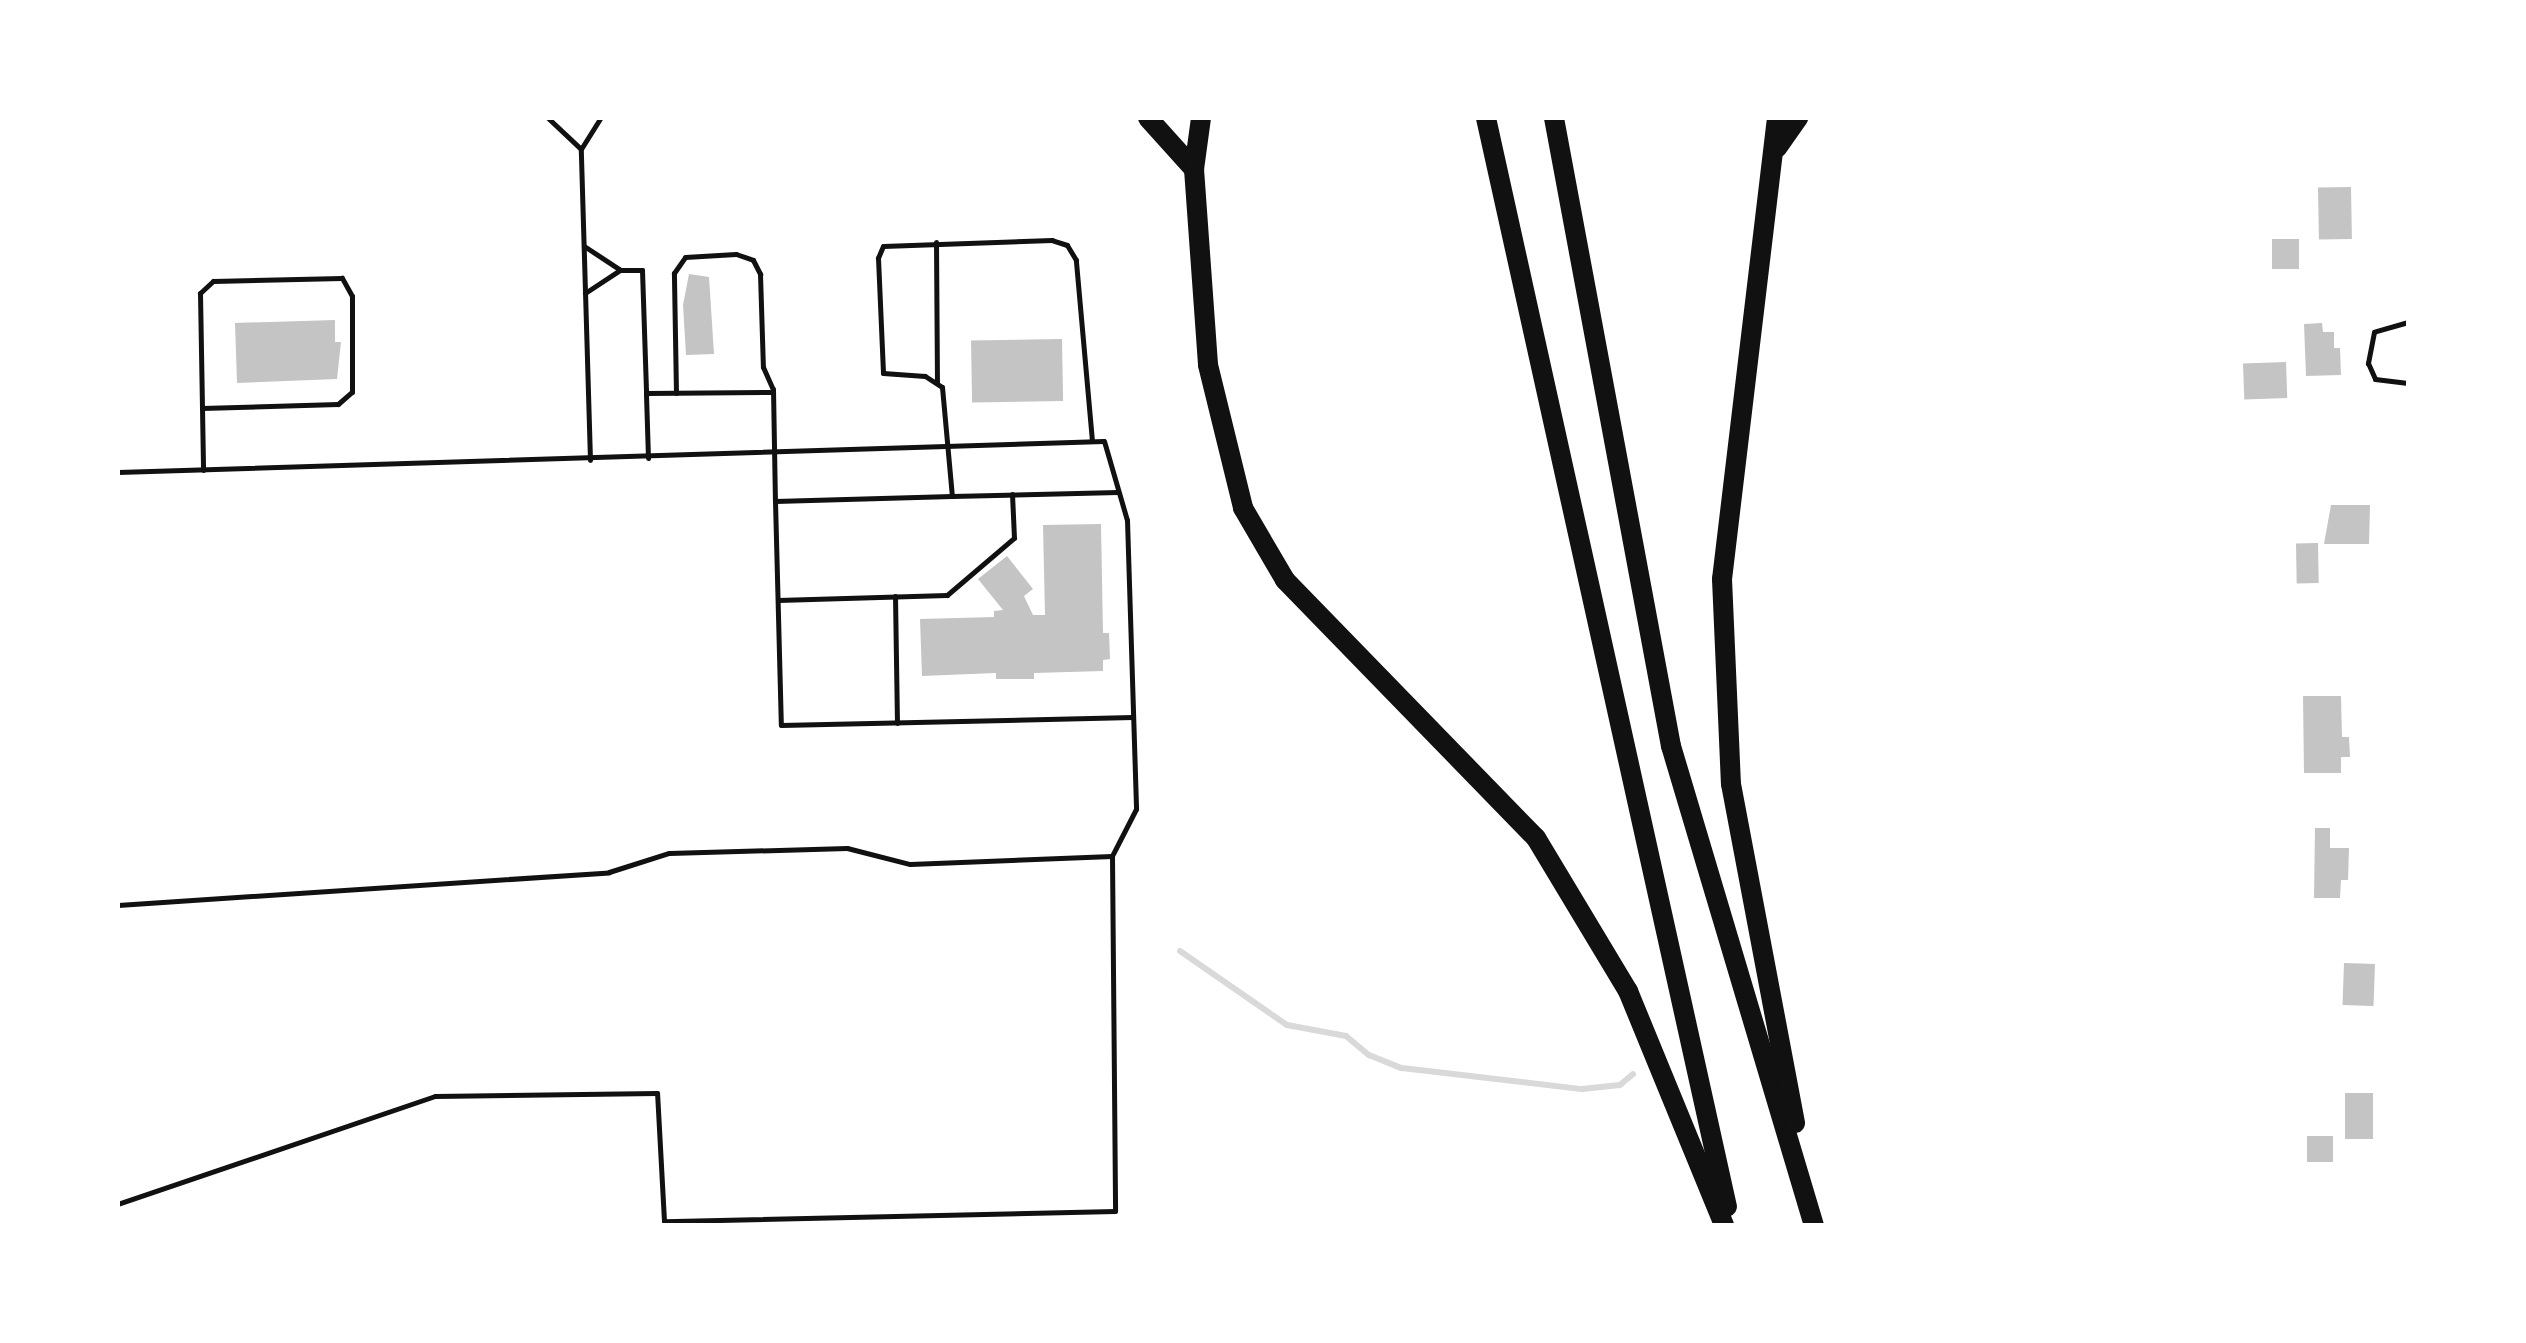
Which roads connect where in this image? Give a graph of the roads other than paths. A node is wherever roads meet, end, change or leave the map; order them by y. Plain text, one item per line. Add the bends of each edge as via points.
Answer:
1 (548, 118) edge
2 (600, 118) edge
3 (1148, 118) edge
4 (1201, 118) edge
5 (1486, 118) edge
6 (1554, 118) edge
7 (1777, 118) edge
8 (1798, 118) edge
9 (1777, 148) junction
10 (581, 149) junction
11 (1194, 169) junction
12 (936, 242) junction
13 (584, 246) junction
14 (620, 270) junction
15 (585, 293) junction
16 (2408, 322) edge
17 (937, 383) junction
18 (2408, 383) edge
19 (773, 392) junction
20 (646, 393) junction
21 (676, 393) junction
22 (202, 408) junction
23 (1092, 441) junction
24 (950, 447) junction
25 (775, 453) junction
26 (648, 458) junction
27 (590, 460) junction
28 (203, 470) junction
29 (118, 472) edge
30 (1118, 492) junction
31 (1012, 494) junction
32 (952, 496) junction
33 (775, 501) junction
34 (895, 596) junction
35 (778, 600) junction
36 (1133, 717) junction
37 (897, 723) junction
38 (1112, 856) junction
39 (118, 905) edge
40 (118, 1204) edge
41 (1724, 1225) edge
42 (1731, 1225) edge
43 (1814, 1225) edge

1 - 10 lane
2 - 10 lane
3 - 11 highway
4 - 11 highway
5 - 42 highway
6 - 43 highway via 1671,746
7 - 9 highway
8 - 9 highway
9 - 43 highway via 1722,579 1731,784
10 - 13 lane
11 - 41 highway via 1208,365 1243,508 1285,580 1536,838 1628,991
12 - 17 lane
12 - 17 lane via 890,243 878,258 883,373 925,376
12 - 23 lane via 1052,240 1067,245 1076,260
13 - 14 lane
13 - 15 lane
14 - 15 lane
14 - 20 lane via 642,270
15 - 27 lane
16 - 18 lane via 2374,332 2368,363 2375,379
17 - 24 lane via 946,395
19 - 21 lane
19 - 21 lane via 763,367 760,274 753,260 736,254 685,257 674,273
19 - 25 lane
20 - 21 lane
20 - 26 lane
22 - 22 lane via 200,293 213,281 342,278 352,296 352,392 338,404
22 - 28 lane
23 - 24 lane
23 - 30 lane via 1104,441
24 - 25 lane
24 - 32 lane
25 - 26 lane
25 - 33 lane
26 - 27 lane
27 - 28 lane
28 - 29 lane
30 - 31 lane
30 - 36 lane via 1127,520
31 - 32 lane
31 - 34 lane via 1014,538 947,595
32 - 33 lane
33 - 35 lane
34 - 35 lane
34 - 37 lane
35 - 37 lane via 781,725
36 - 37 lane
36 - 38 lane via 1136,809
38 - 39 lane via 910,864 847,848 669,853 609,872
38 - 40 lane via 1115,1211 664,1221 657,1093 435,1096

